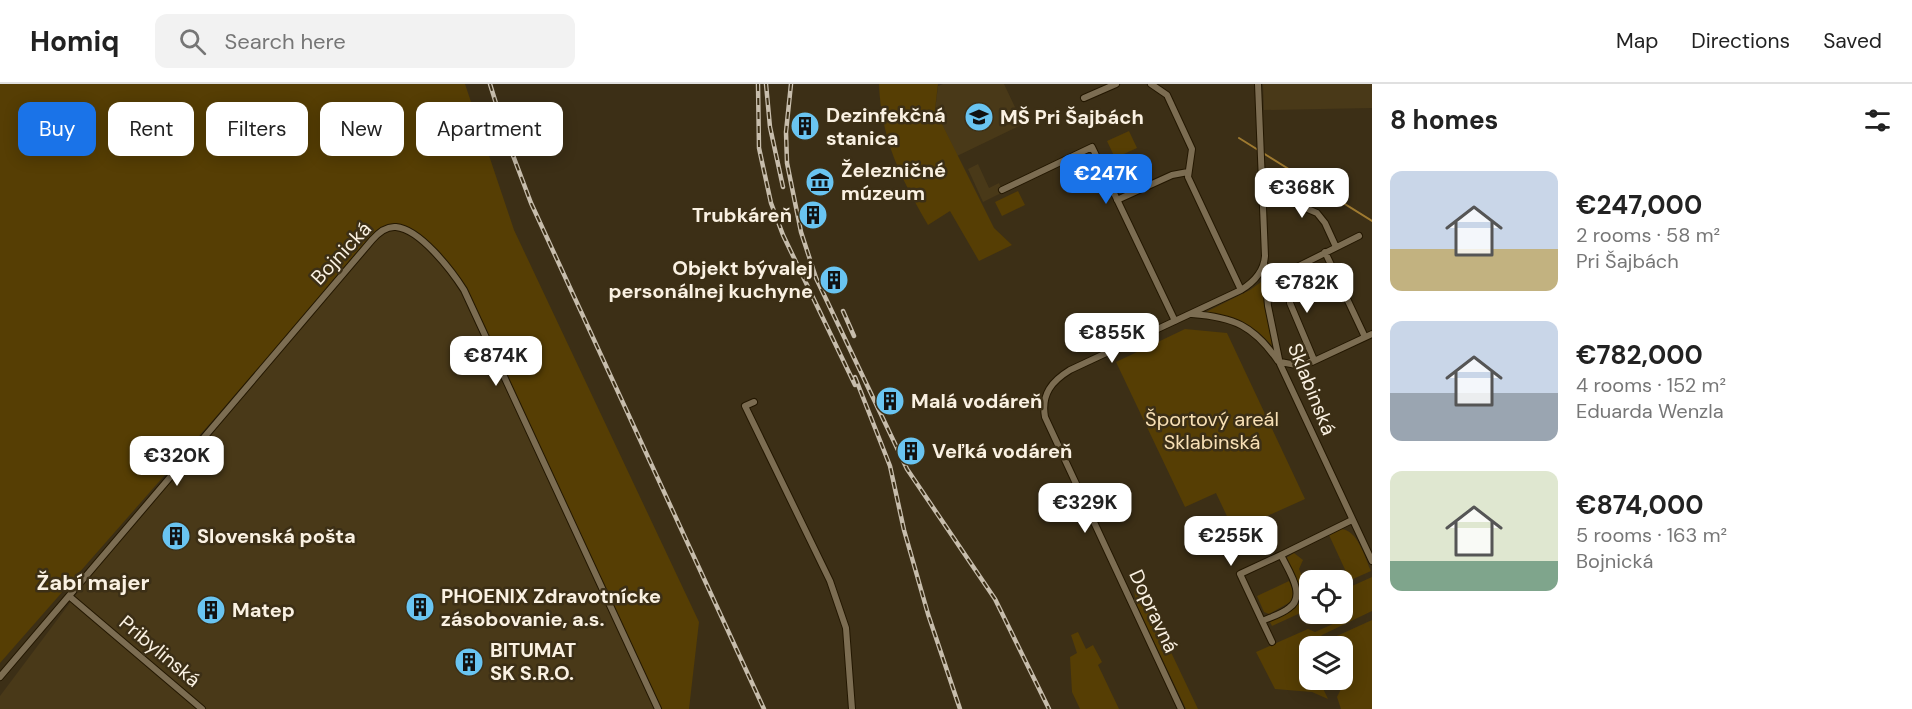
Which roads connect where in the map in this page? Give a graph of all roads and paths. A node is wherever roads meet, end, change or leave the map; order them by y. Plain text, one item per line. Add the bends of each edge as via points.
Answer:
1 (1116, 84) edge
2 (1151, 84) edge
3 (1258, 84) edge
4 (1084, 98) dead end
5 (1188, 172) junction
6 (1002, 190) dead end
7 (1262, 192) junction
8 (1117, 200) junction
9 (1359, 236) dead end
10 (1336, 247) junction
11 (1326, 252) junction
12 (1264, 262) junction
13 (1241, 290) junction
14 (1191, 314) junction
15 (1175, 321) junction
16 (1369, 335) edge
17 (1312, 362) junction
18 (1280, 363) junction
19 (754, 402) dead end
20 (1352, 520) junction
21 (1281, 555) junction
22 (1372, 561) edge
23 (69, 596) junction
24 (1262, 621) junction
25 (1272, 642) dead end
26 (0, 677) edge
27 (202, 709) edge
28 (658, 709) edge
29 (852, 709) edge
30 (1181, 709) edge

1 - 4 street
2 - 5 street via 1167,95 1192,149
3 - 7 street, Sklabinská
5 - 8 street via 1172,175
5 - 13 street
6 - 8 street via 1092,147
7 - 10 street via 1317,213
7 - 12 street, Sklabinská
8 - 15 street
9 - 10 street
10 - 11 street
11 - 16 street
11 - 17 street via 1290,272 1290,303 1313,353
12 - 13 street via 1257,276
12 - 18 street, Sklabinská
13 - 14 street, Dopravná
14 - 15 street, Dopravná
14 - 18 street via 1225,318 1245,326 1260,337
15 - 30 street, Dopravná via 1070,370 1055,381 1044,404 1045,417
16 - 17 street
17 - 18 street via 1302,366
18 - 20 street, Sklabinská
19 - 29 street via 745,406 840,606 846,628
20 - 21 street
20 - 22 street, Sklabinská
21 - 24 street via 1298,591 1296,602
21 - 24 street via 1240,574
23 - 26 street, Bojnická
23 - 27 street, Pribylinská
23 - 28 street, Bojnická via 372,240 381,231 396,227 426,246 464,290
24 - 25 street

